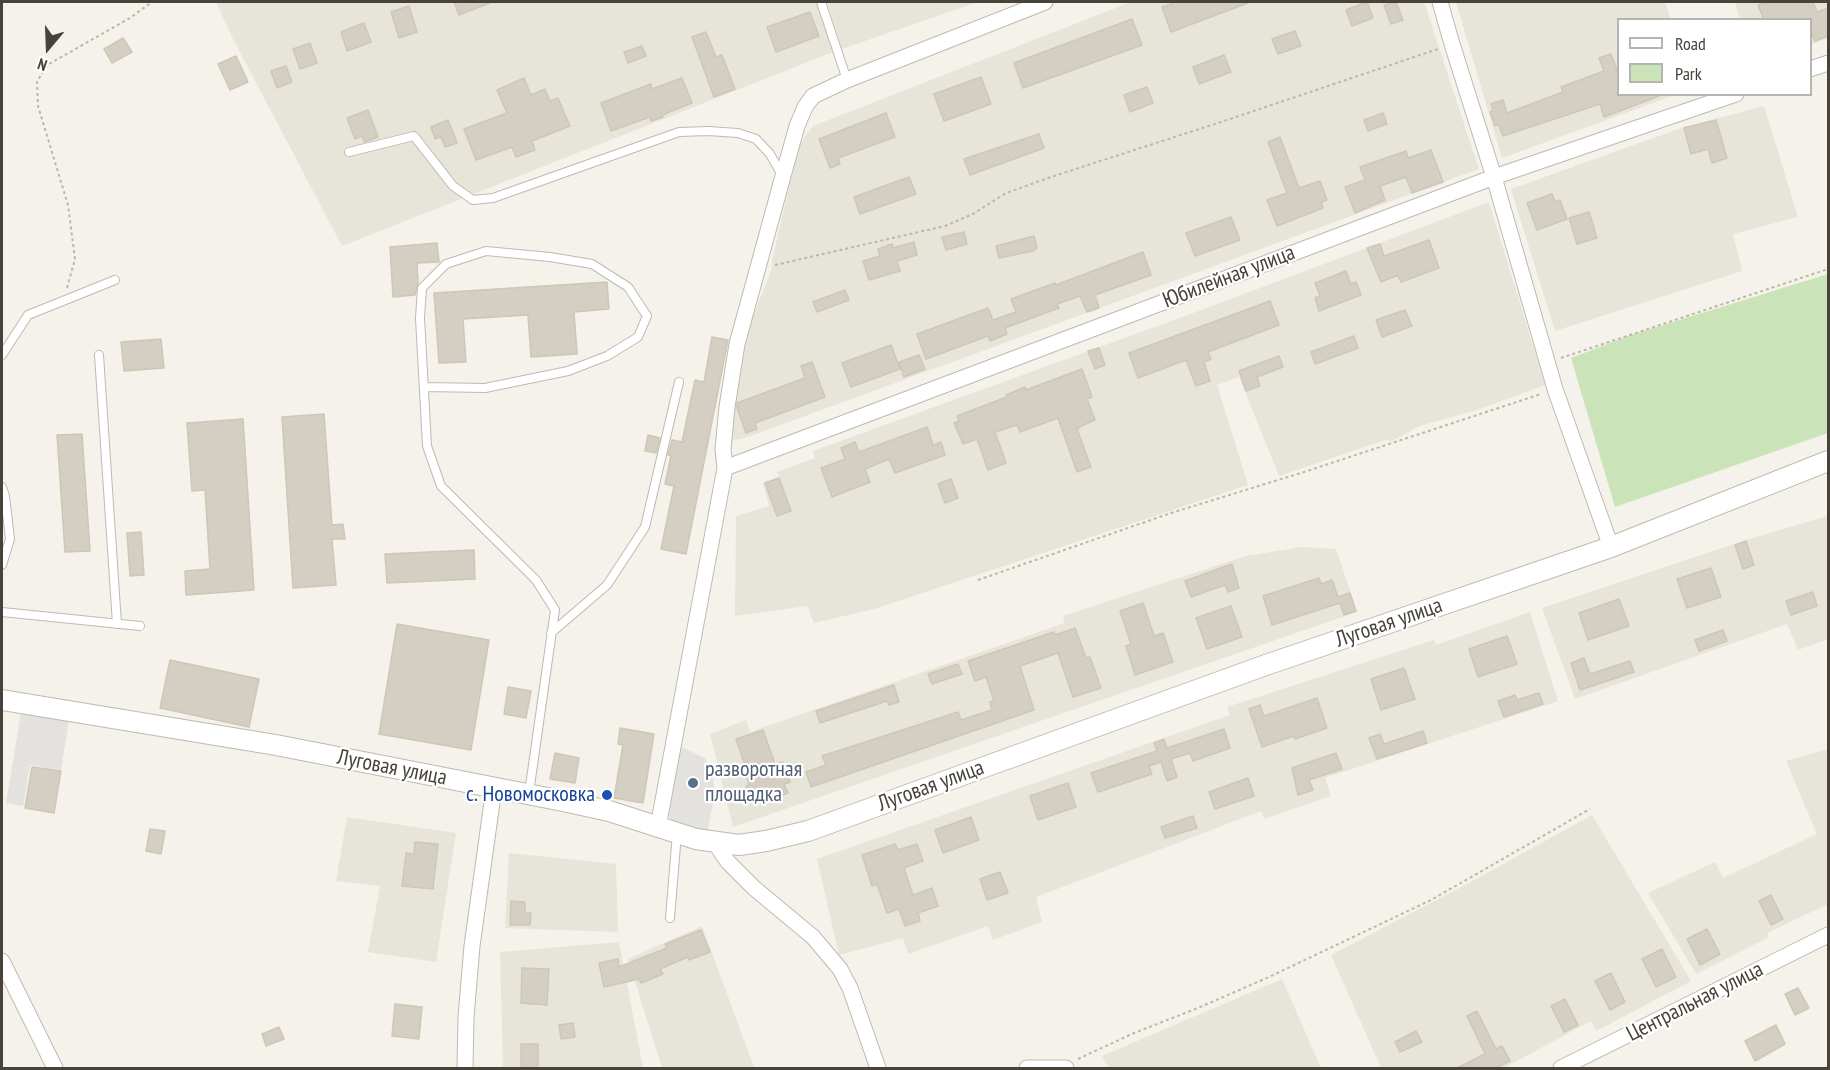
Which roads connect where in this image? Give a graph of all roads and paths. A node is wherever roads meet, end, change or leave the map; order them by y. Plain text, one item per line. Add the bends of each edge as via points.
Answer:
1 (152, 2) edge
2 (821, 2) edge
3 (1045, 2) edge
4 (1440, 2) edge
5 (1452, 44) junction
6 (1828, 63) edge
7 (1812, 68) edge
8 (847, 80) junction
9 (1730, 96) edge
10 (349, 152) dead end
11 (783, 176) junction
12 (1494, 177) junction
13 (758, 262) junction
14 (1828, 269) edge
15 (115, 280) dead end
16 (64, 300) junction
17 (2, 355) edge
18 (99, 355) dead end
19 (1547, 362) junction
20 (679, 382) dead end
21 (425, 387) junction
22 (1555, 389) junction
23 (1828, 461) edge
24 (725, 468) junction
25 (2, 487) edge
26 (1611, 547) junction
27 (2, 565) edge
28 (978, 580) dead end
29 (2, 612) edge
30 (117, 624) junction
31 (140, 626) dead end
32 (551, 633) junction
33 (2, 700) edge
34 (494, 788) junction
35 (529, 795) junction
36 (1590, 809) dead end
37 (658, 827) junction
38 (677, 832) junction
39 (715, 843) junction
40 (670, 918) dead end
41 (1828, 935) edge
42 (2, 961) edge
43 (55, 1068) edge
44 (465, 1068) edge
45 (878, 1068) edge
46 (1027, 1068) edge
47 (1064, 1068) edge
48 (1562, 1068) edge

1 - 16 path via 49,64 37,81 39,106 68,205 75,259
2 - 8 lane
3 - 8 street
4 - 5 street
5 - 12 street
5 - 13 path via 1044,179 1006,193 945,226 773,266
6 - 7 street
8 - 11 street via 813,96 805,106
9 - 12 street, Юбилейная улица
10 - 11 lane via 414,136 453,186 473,200 493,198 679,132 738,133 756,139
11 - 13 street
12 - 19 street
12 - 24 street, Юбилейная улица
13 - 24 street via 737,345 723,449
14 - 19 path
15 - 16 lane
16 - 17 lane via 28,315
18 - 30 lane
19 - 22 street
20 - 32 lane via 645,527 607,585
21 - 21 lane via 422,288 446,264 486,251 592,264 628,287 647,316 638,337 608,356 568,371 485,388
21 - 32 lane via 427,446 441,486 536,580 555,610
22 - 26 street
22 - 28 path
23 - 26 street, Луговая улица
24 - 37 street
25 - 27 lane via 10,539
26 - 39 street, Луговая улица via 1263,666 808,831 739,845
29 - 30 lane
30 - 31 lane
32 - 35 lane
33 - 34 street, Луговая улица via 276,745
34 - 35 street, Луговая улица
34 - 44 street via 472,946
35 - 37 street, Луговая улица via 609,811
36 - 47 path via 1431,900
37 - 38 street, Луговая улица
38 - 39 street, Луговая улица
38 - 40 lane
39 - 45 street via 728,862 813,937 840,969
41 - 48 street, Центральная улица
42 - 43 street
46 - 47 street

